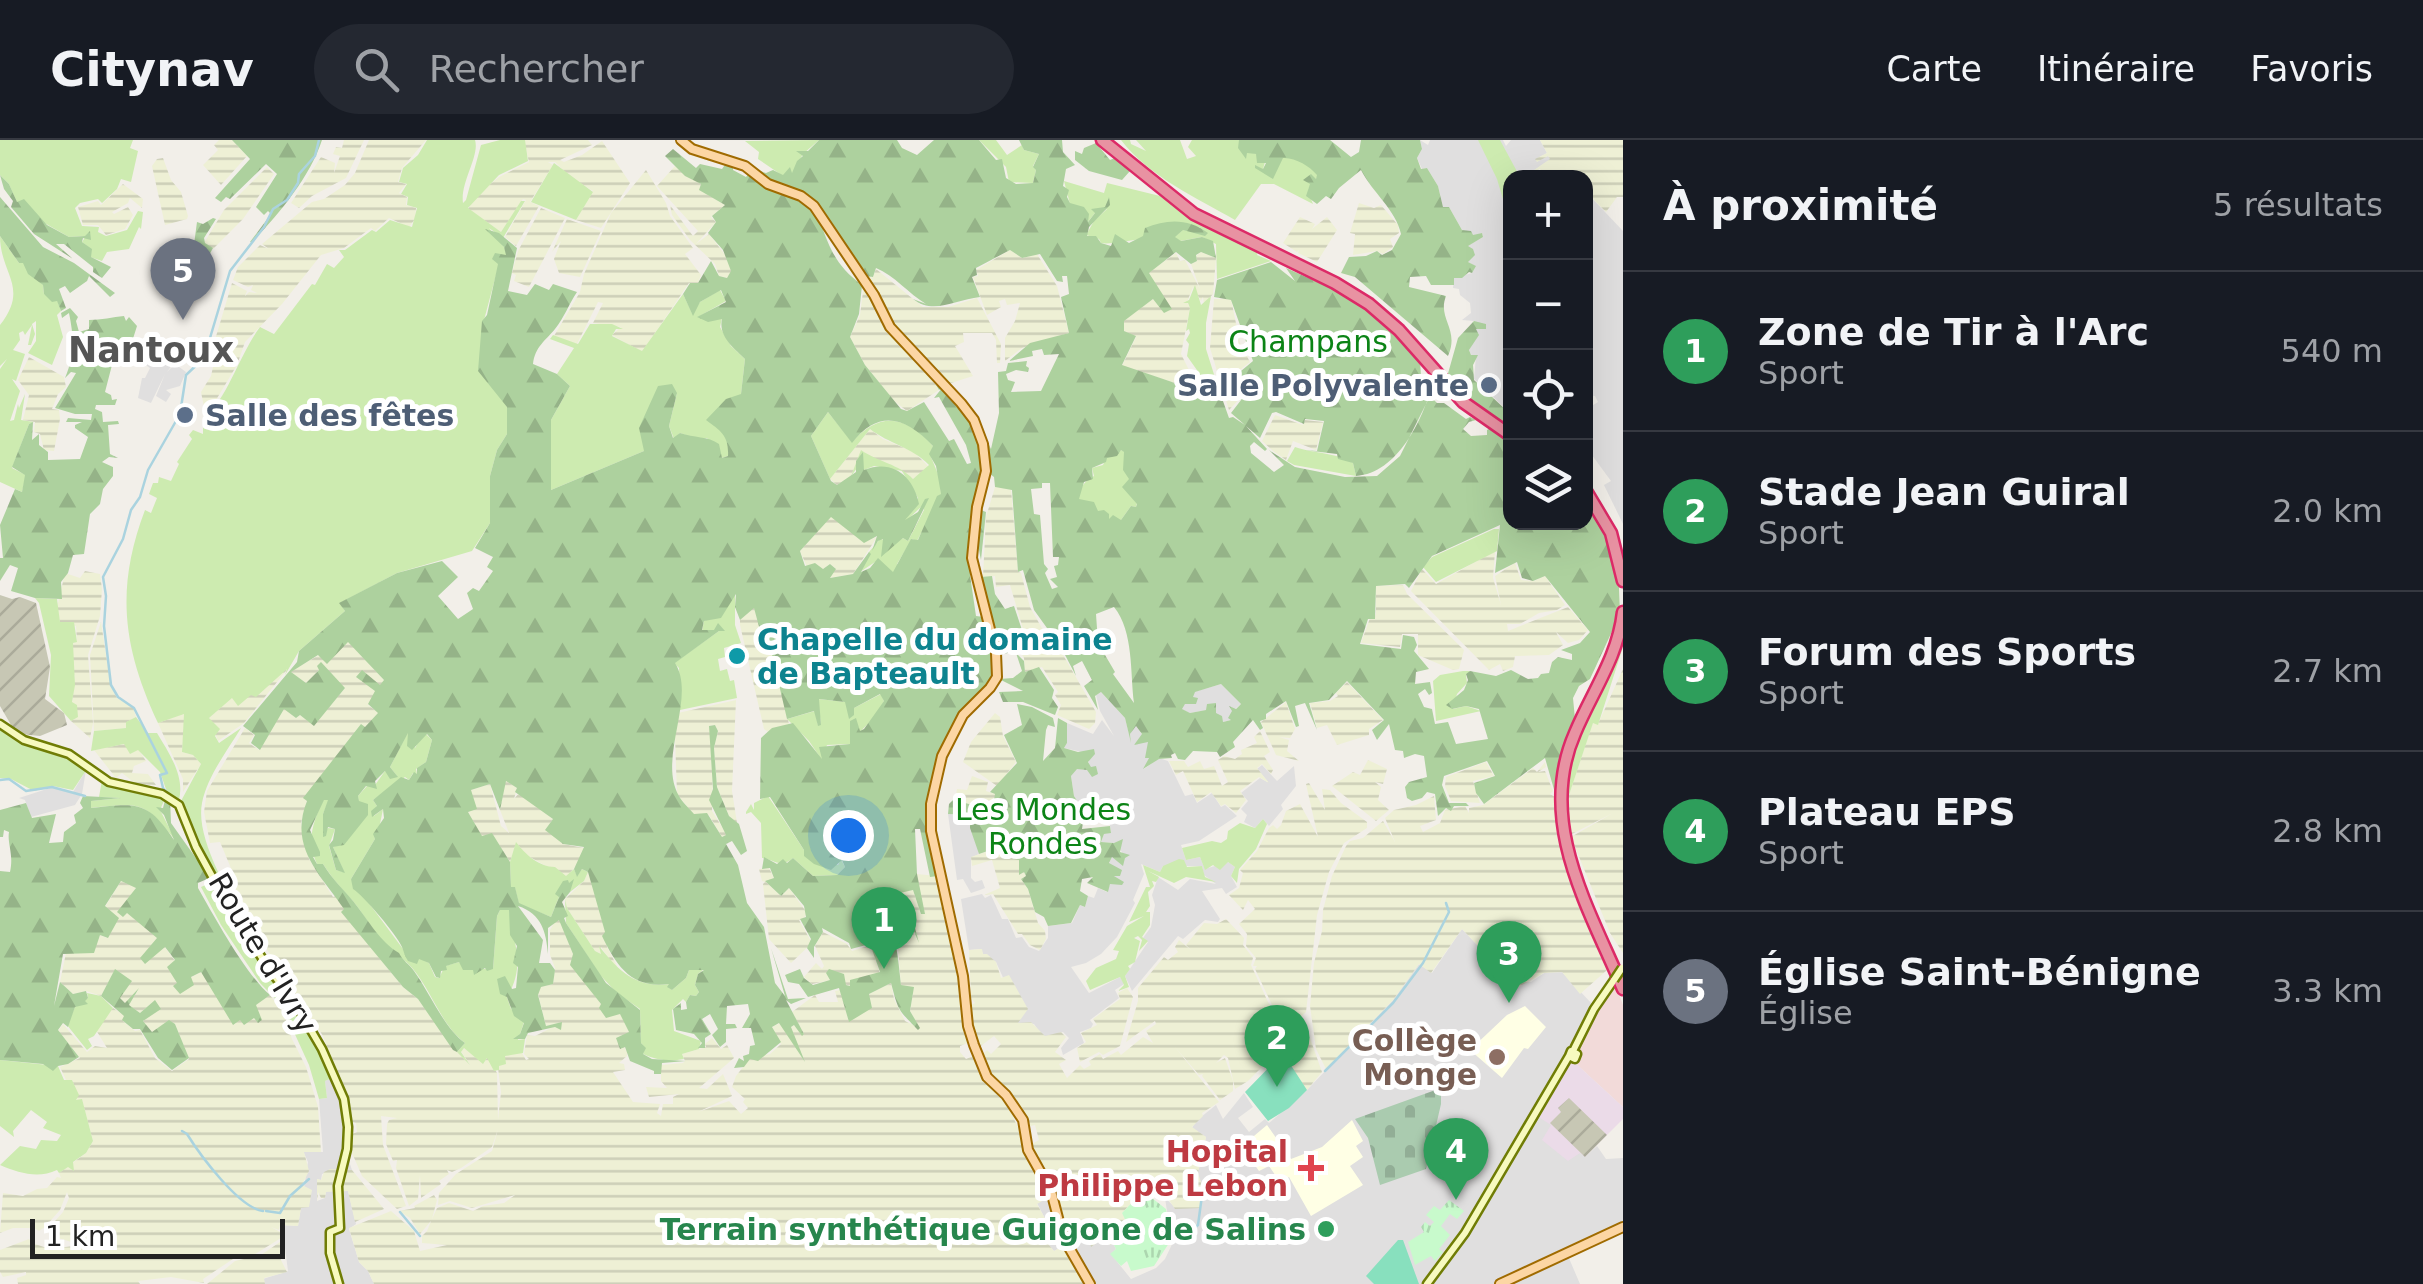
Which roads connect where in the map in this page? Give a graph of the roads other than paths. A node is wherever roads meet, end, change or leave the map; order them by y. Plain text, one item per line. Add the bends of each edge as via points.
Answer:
1 (680, 140) edge
2 (1104, 140) edge
3 (1503, 429) edge
4 (1593, 499) edge
5 (1593, 501) edge
6 (1623, 562) edge
7 (1623, 581) edge
8 (1623, 612) edge
9 (1623, 631) edge
10 (0, 724) edge
11 (1623, 968) edge
12 (1620, 983) edge
13 (1623, 1227) edge
14 (339, 1284) edge
15 (1090, 1284) edge
16 (1427, 1284) edge
17 (1500, 1284) edge

1 - 15 main road via 745,166 814,206 890,327 974,420 986,471 973,564 998,671 963,715 942,756 931,831 964,976 970,1036 987,1077 1023,1120 1063,1237
2 - 3 highway via 1196,211 1365,298
4 - 6 highway
5 - 7 highway via 1611,533
8 - 12 highway via 1611,660 1569,746 1560,799 1572,868
9 - 12 highway via 1571,750 1562,809 1573,861
10 - 14 main road, Route d'Ivry via 116,784 177,802 228,905 294,1001 346,1105 340,1228 330,1232
11 - 12 main road, bridge
12 - 16 main road via 1582,1031 1460,1241
13 - 17 main road

